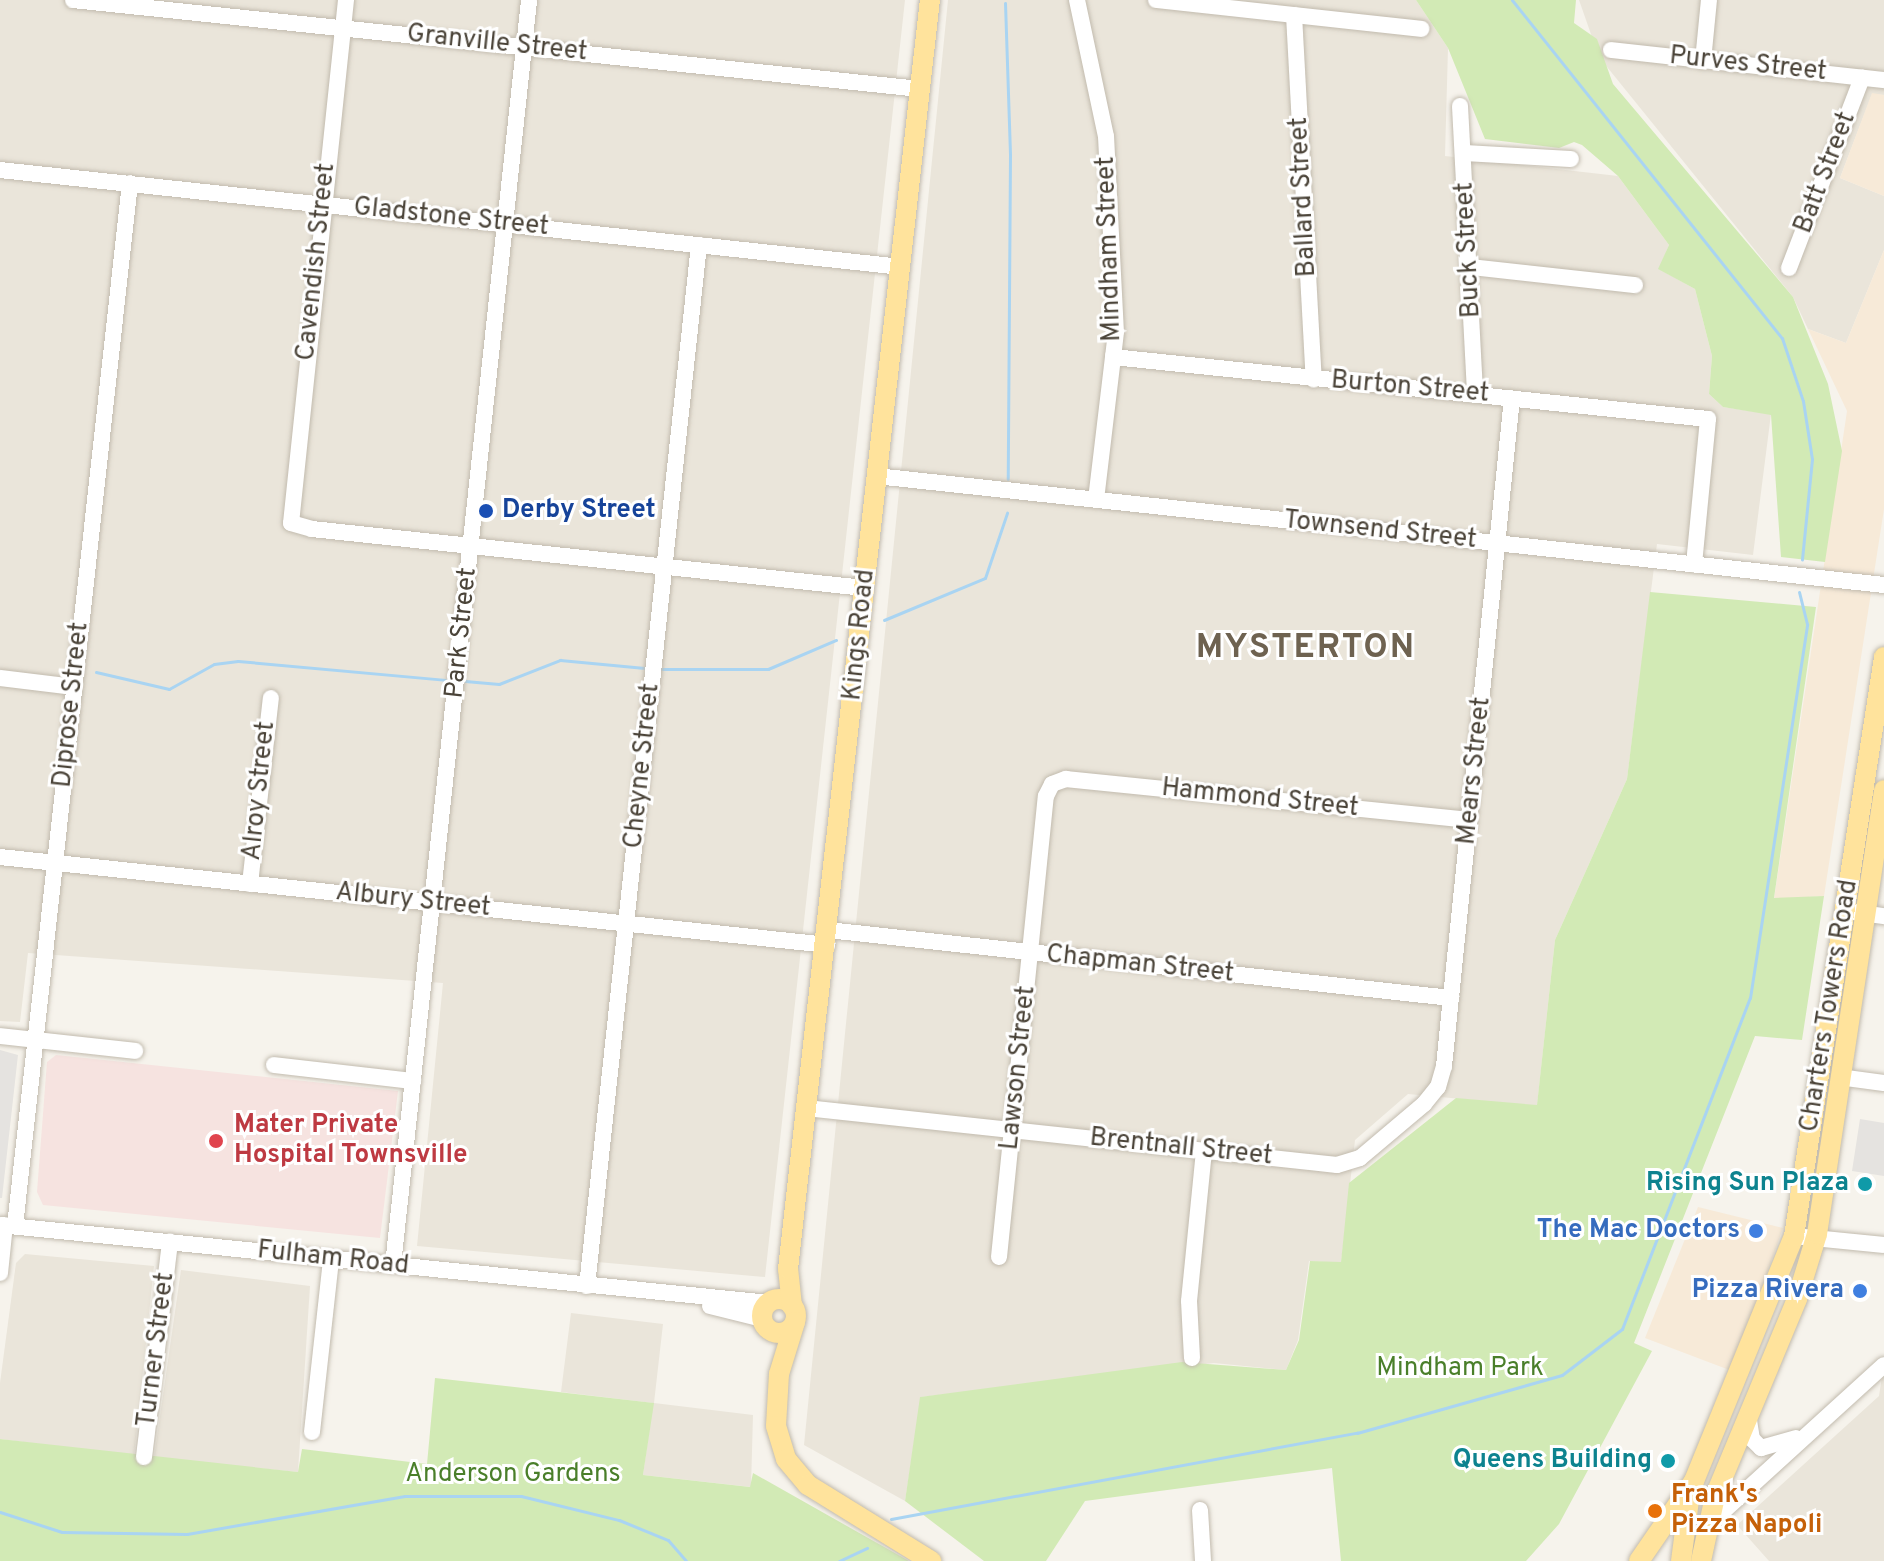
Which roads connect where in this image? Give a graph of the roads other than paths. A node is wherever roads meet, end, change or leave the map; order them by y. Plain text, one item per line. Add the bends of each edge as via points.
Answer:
1 (73, 0) edge
2 (346, 0) edge
3 (529, 0) edge
4 (930, 0) edge
5 (1077, 0) edge
6 (1156, 0) edge
7 (1709, 0) edge
8 (1294, 15) junction
9 (343, 28) junction
10 (1421, 29) dead end
11 (524, 47) junction
12 (1611, 50) dead end
13 (1703, 61) junction
14 (1862, 78) junction
15 (1884, 80) edge
16 (920, 89) junction
17 (1460, 106) dead end
18 (1464, 153) junction
19 (1571, 159) dead end
20 (0, 170) edge
21 (130, 183) junction
22 (323, 204) junction
23 (506, 224) junction
24 (699, 245) junction
25 (901, 267) junction
26 (1471, 267) junction
27 (1789, 268) dead end
28 (1635, 285) dead end
29 (1113, 357) junction
30 (1314, 379) junction
31 (1475, 394) junction
32 (1512, 398) junction
33 (876, 476) junction
34 (1096, 500) junction
35 (1500, 544) junction
36 (471, 547) junction
37 (1694, 564) junction
38 (664, 568) junction
39 (1881, 585) edge
40 (864, 588) junction
41 (1884, 657) edge
42 (0, 678) edge
43 (74, 687) junction
44 (271, 698) dead end
45 (1052, 784) joint
46 (1884, 790) edge
47 (1469, 820) junction
48 (0, 857) edge
49 (55, 863) junction
50 (250, 884) junction
51 (432, 903) junction
52 (1864, 913) edge
53 (626, 924) junction
54 (828, 938) junction
55 (1030, 953) junction
56 (1451, 998) junction
57 (0, 1036) edge
58 (35, 1040) junction
59 (135, 1051) dead end
60 (274, 1065) dead end
61 (1839, 1077) junction
62 (413, 1081) junction
63 (1884, 1083) edge
64 (806, 1108) junction
65 (1012, 1129) junction
66 (1204, 1151) junction
67 (7, 1225) edge
68 (1817, 1234) junction
69 (1794, 1236) junction
70 (170, 1242) junction
71 (1884, 1245) edge
72 (999, 1257) dead end
73 (331, 1259) junction
74 (393, 1265) junction
75 (0, 1273) edge
76 (587, 1286) junction
77 (777, 1313) junction
78 (1192, 1358) dead end
79 (1884, 1365) edge
80 (779, 1374) junction
81 (1748, 1411) junction
82 (1819, 1425) junction
83 (312, 1432) dead end
84 (144, 1457) dead end
85 (1694, 1481) junction
86 (1200, 1510) dead end
87 (1706, 1527) junction
88 (1678, 1558) edge
89 (931, 1561) edge
90 (1203, 1561) edge
91 (1639, 1561) edge
92 (1701, 1561) edge

1 - 9 street, Granville Street
2 - 9 street, Cavendish Street
3 - 11 street, Park Street
4 - 16 main road, Kings Road
5 - 29 street, Mindham Street via 1106,136
6 - 8 street
7 - 13 street
8 - 10 street
8 - 30 street, Ballard Street
9 - 11 street, Granville Street
9 - 22 street, Cavendish Street
11 - 16 street, Granville Street
11 - 23 street, Park Street
12 - 13 street, Purves Street
13 - 14 street, Purves Street
14 - 15 street, Purves Street
14 - 27 street, Batt Street
16 - 25 main road, Kings Road
17 - 18 street, Buck Street
18 - 19 street
18 - 26 street, Buck Street
20 - 21 street, Gladstone Street
21 - 22 street, Gladstone Street
21 - 43 street, Diprose Street
22 - 23 street, Gladstone Street
22 - 36 street, Cavendish Street via 291,523
23 - 24 street, Gladstone Street
23 - 36 street, Park Street
24 - 25 street, Gladstone Street
24 - 38 street, Cheyne Street
25 - 33 main road, Kings Road
26 - 28 street
26 - 31 street, Buck Street
29 - 30 street, Burton Street
29 - 34 street, Mindham Street
30 - 31 street, Burton Street
31 - 32 street, Burton Street
32 - 35 street, Mears Street
32 - 37 street, Burton Street via 1708,419
33 - 34 street, Townsend Street
33 - 40 main road, Kings Road
34 - 35 street, Townsend Street
35 - 37 street, Townsend Street
35 - 47 street, Mears Street
36 - 38 street
36 - 51 street, Park Street
37 - 39 street, Townsend Street
38 - 40 street
38 - 53 street, Cheyne Street
40 - 54 main road, Kings Road
41 - 52 main road, Charters Towers Road
42 - 43 street
43 - 49 street, Diprose Street
44 - 50 street, Alroy Street
45 - 47 street, Hammond Street via 1066,779
45 - 55 street, Lawson Street via 1046,796
46 - 52 main road, Charters Towers Road
47 - 56 street, Mears Street
48 - 49 street, Albury Street
49 - 50 street, Albury Street
49 - 58 street, Diprose Street
50 - 51 street, Albury Street
51 - 53 street, Albury Street
51 - 62 street, Park Street
52 - 61 main road, Charters Towers Road
52 - 69 main road, Charters Towers Road
53 - 54 street, Albury Street
53 - 76 street, Cheyne Street
54 - 55 street, Chapman Street
54 - 64 main road, Kings Road
55 - 56 street, Chapman Street
55 - 65 street, Lawson Street
56 - 66 street, Brentnall Street via 1438,1087 1360,1158 1337,1165
57 - 58 street
58 - 59 street
58 - 67 street, Diprose Street
60 - 62 street
61 - 63 street
61 - 68 main road, Charters Towers Road
62 - 74 street, Park Street
64 - 65 street, Brentnall Street
64 - 77 main road, Kings Road via 788,1269
65 - 66 street, Brentnall Street
65 - 72 street, Lawson Street
66 - 78 street via 1189,1301
67 - 70 street, Fulham Road
67 - 75 street, Diprose Street
68 - 69 street
68 - 71 street
68 - 81 main road, Charters Towers Road via 1797,1299
69 - 85 main road, Charters Towers Road
70 - 73 street, Fulham Road
70 - 84 street, Turner Street
73 - 74 street, Fulham Road
73 - 83 street
74 - 76 street, Fulham Road
76 - 77 street, Fulham Road
77 - 80 main road
77 - 80 main road, Kings Road
79 - 82 street
80 - 89 main road via 778,1440 792,1468 808,1485
81 - 82 street via 1752,1439 1765,1449
81 - 87 main road, Charters Towers Road
82 - 87 street
85 - 88 main road
85 - 91 main road
86 - 90 street
87 - 88 main road
87 - 92 main road

